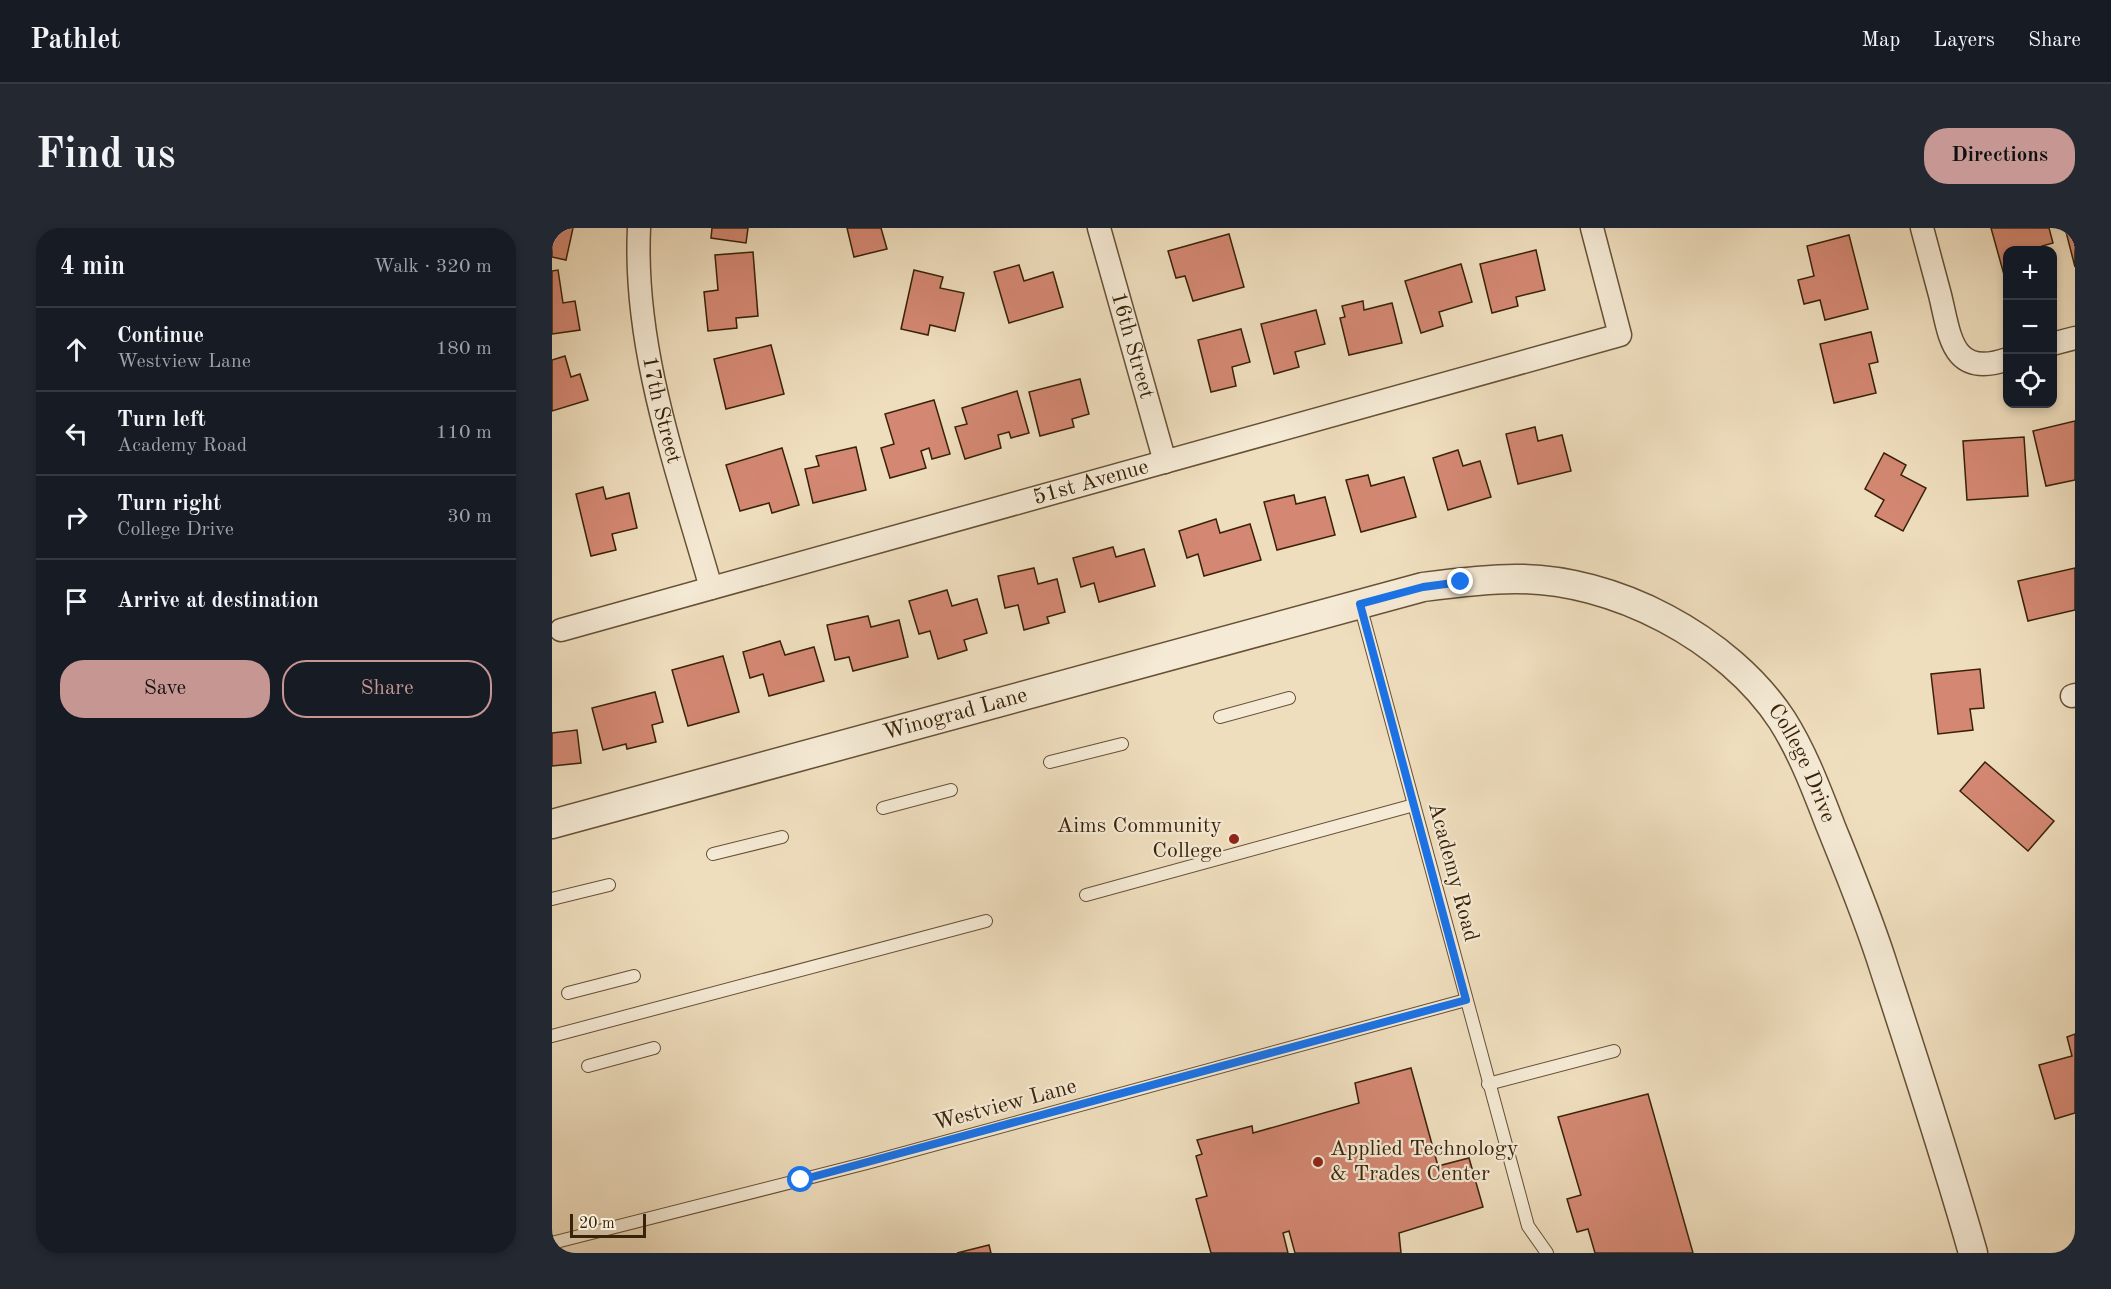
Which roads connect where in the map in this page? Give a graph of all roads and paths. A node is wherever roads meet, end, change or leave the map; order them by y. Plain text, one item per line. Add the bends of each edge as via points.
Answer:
1 (639, 228) edge
2 (1099, 228) edge
3 (1592, 228) edge
4 (1922, 228) edge
5 (2075, 338) edge
6 (2057, 343) edge
7 (2003, 360) edge
8 (1165, 462) junction
9 (711, 588) junction
10 (1360, 604) junction
11 (561, 630) dead end
12 (1289, 698) dead end
13 (1220, 717) dead end
14 (1122, 744) dead end
15 (1050, 762) dead end
16 (951, 790) dead end
17 (1414, 805) junction
18 (883, 808) dead end
19 (552, 824) edge
20 (782, 837) dead end
21 (713, 854) dead end
22 (609, 885) dead end
23 (1086, 895) dead end
24 (552, 899) edge
25 (986, 921) dead end
26 (634, 976) dead end
27 (568, 993) dead end
28 (1466, 1000) junction
29 (552, 1036) edge
30 (654, 1048) dead end
31 (1614, 1051) dead end
32 (588, 1066) dead end
33 (1488, 1084) junction
34 (552, 1243) edge
35 (1546, 1253) edge
36 (1973, 1253) edge

1 - 9 street, 17th Street via 644,332
2 - 8 street, 16th Street
3 - 8 street, 51st Avenue via 1620,335
4 - 7 street via 1946,330 1957,354 1969,362
5 - 6 street
8 - 9 street, 51st Avenue
9 - 11 street, 51st Avenue
10 - 17 lane, Academy Road
10 - 19 street, Winograd Lane
10 - 36 street, College Drive via 1423,587 1461,582 1517,579 1559,583 1605,593 1686,629 1727,660 1756,690 1782,719 1808,768 1869,920 1947,1159
12 - 13 lane
14 - 15 lane
16 - 18 lane
17 - 23 lane
17 - 28 lane, Academy Road
20 - 21 lane
22 - 24 lane
25 - 29 lane
26 - 27 lane
28 - 33 lane, Academy Road
28 - 34 lane, Westview Lane via 884,1159
30 - 32 lane
31 - 33 lane
33 - 35 lane, Academy Road via 1528,1226

